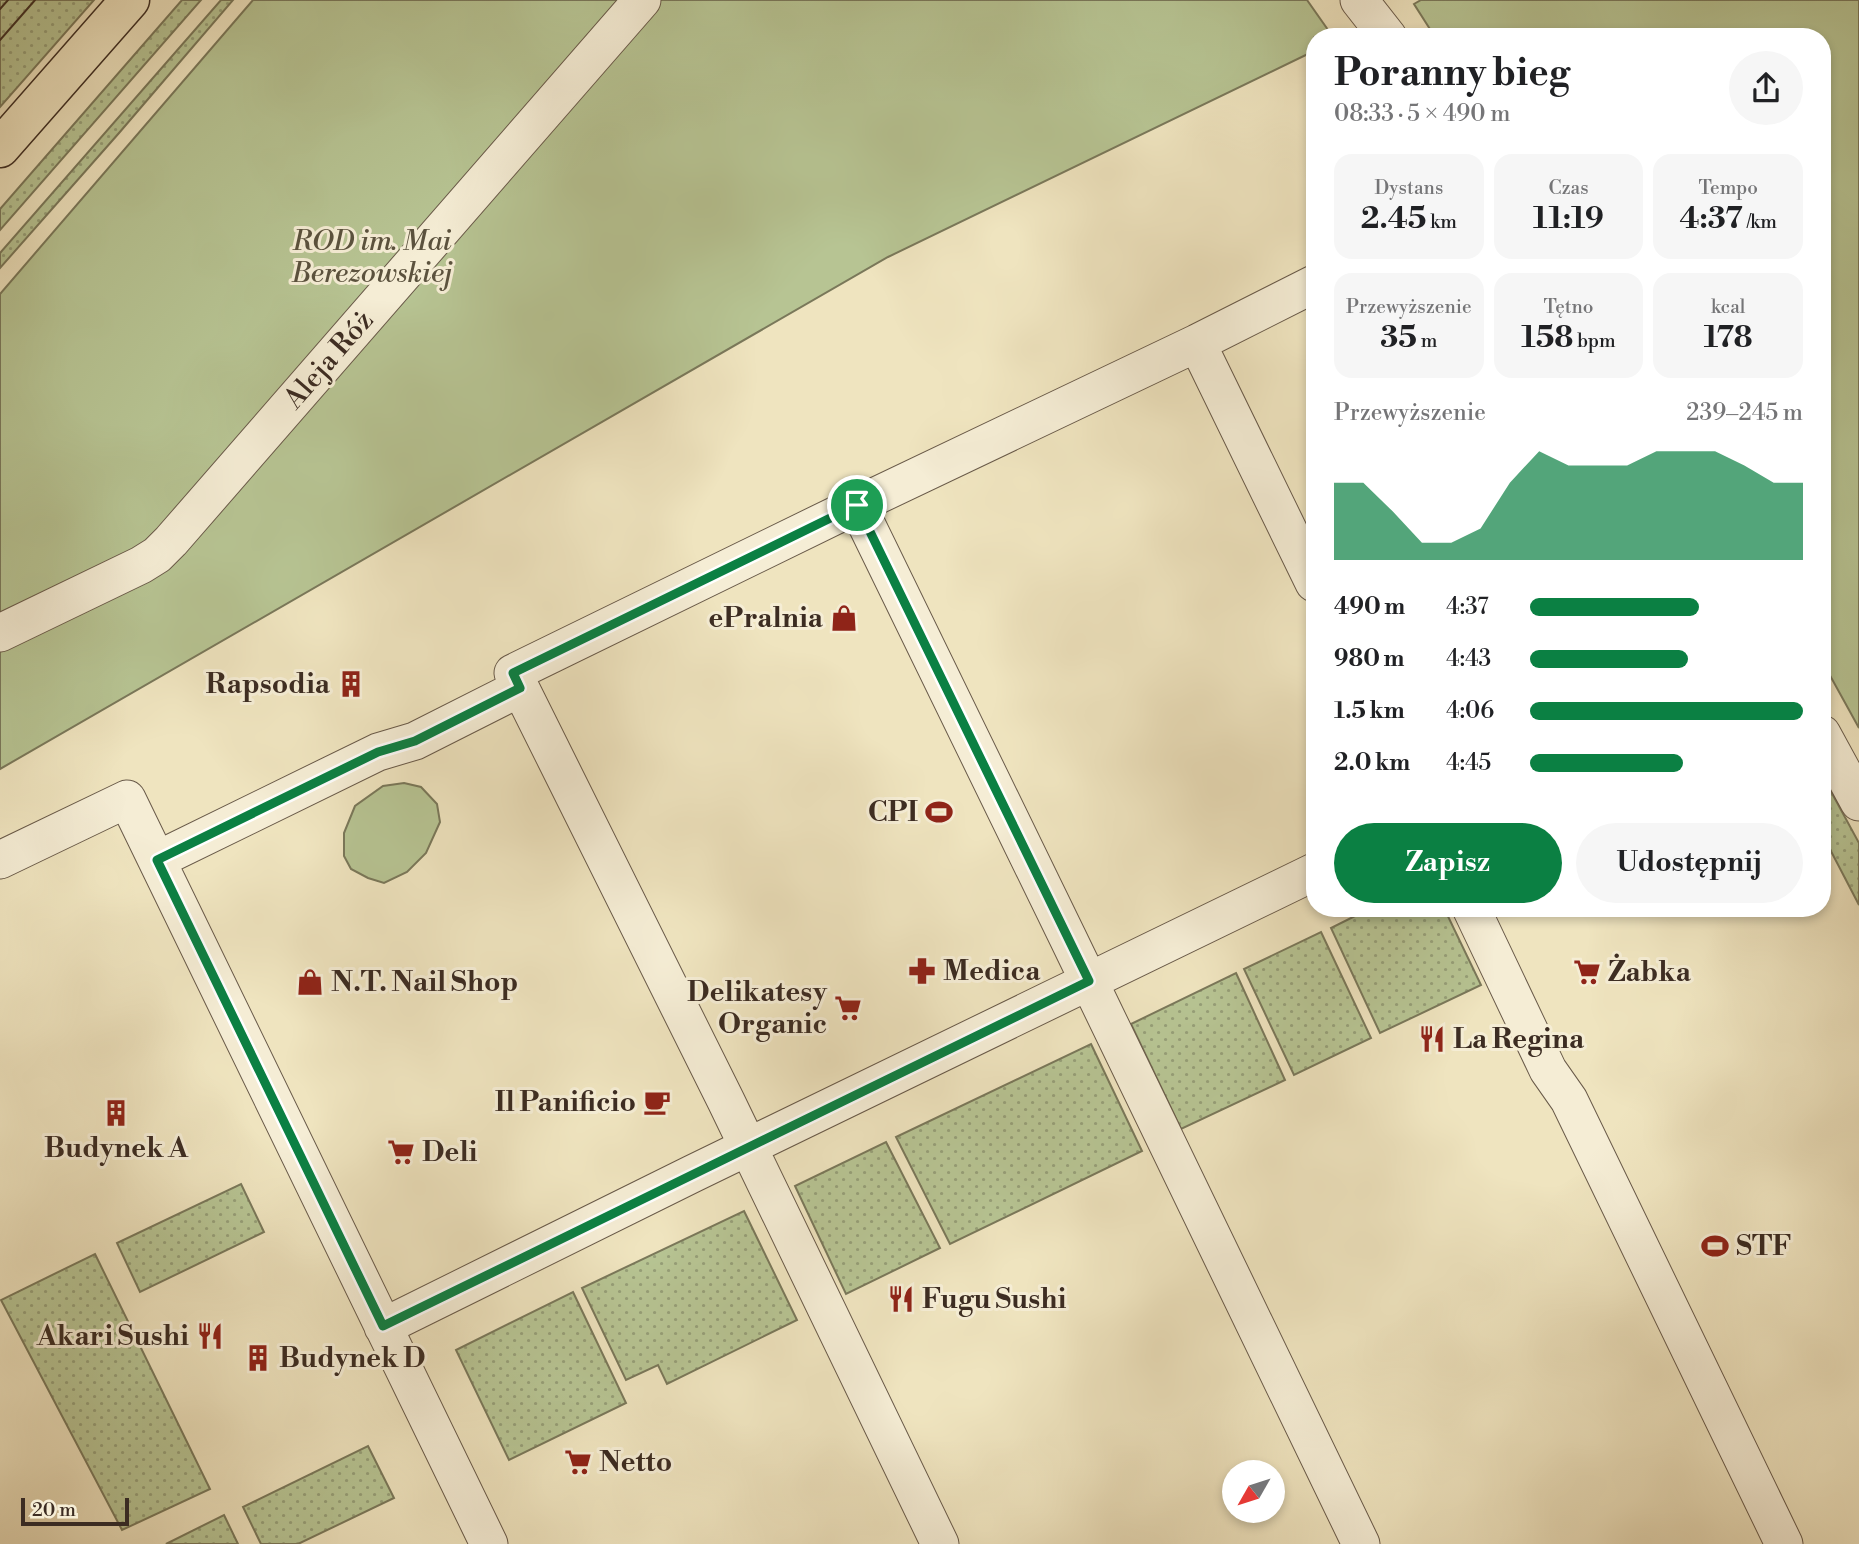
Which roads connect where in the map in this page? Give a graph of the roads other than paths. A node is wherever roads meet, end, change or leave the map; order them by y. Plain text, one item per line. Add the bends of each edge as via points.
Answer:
1 (130, 0) edge
2 (642, 0) edge
3 (1359, 0) edge
4 (1381, 28) edge
5 (0, 149) edge
6 (1306, 288) edge
7 (1196, 343) junction
8 (857, 505) junction
9 (1306, 567) edge
10 (0, 633) edge
11 (520, 688) junction
12 (1831, 751) edge
13 (1859, 802) edge
14 (0, 860) edge
15 (157, 860) junction
16 (1306, 876) edge
17 (1475, 917) edge
18 (1089, 981) junction
19 (748, 1146) junction
20 (383, 1326) junction
21 (489, 1544) edge
22 (940, 1544) edge
23 (1361, 1544) edge
24 (1784, 1544) edge

1 - 5 main road
2 - 10 street, Aleja Róż via 157,555
3 - 4 street
6 - 7 street
7 - 8 street
7 - 9 street
8 - 11 street via 513,673
8 - 18 street
11 - 15 street
11 - 19 street
12 - 13 street
14 - 15 street via 127,799
15 - 20 street
16 - 18 street
17 - 24 street
18 - 19 street
18 - 23 street
19 - 20 street
19 - 22 street
20 - 21 street

